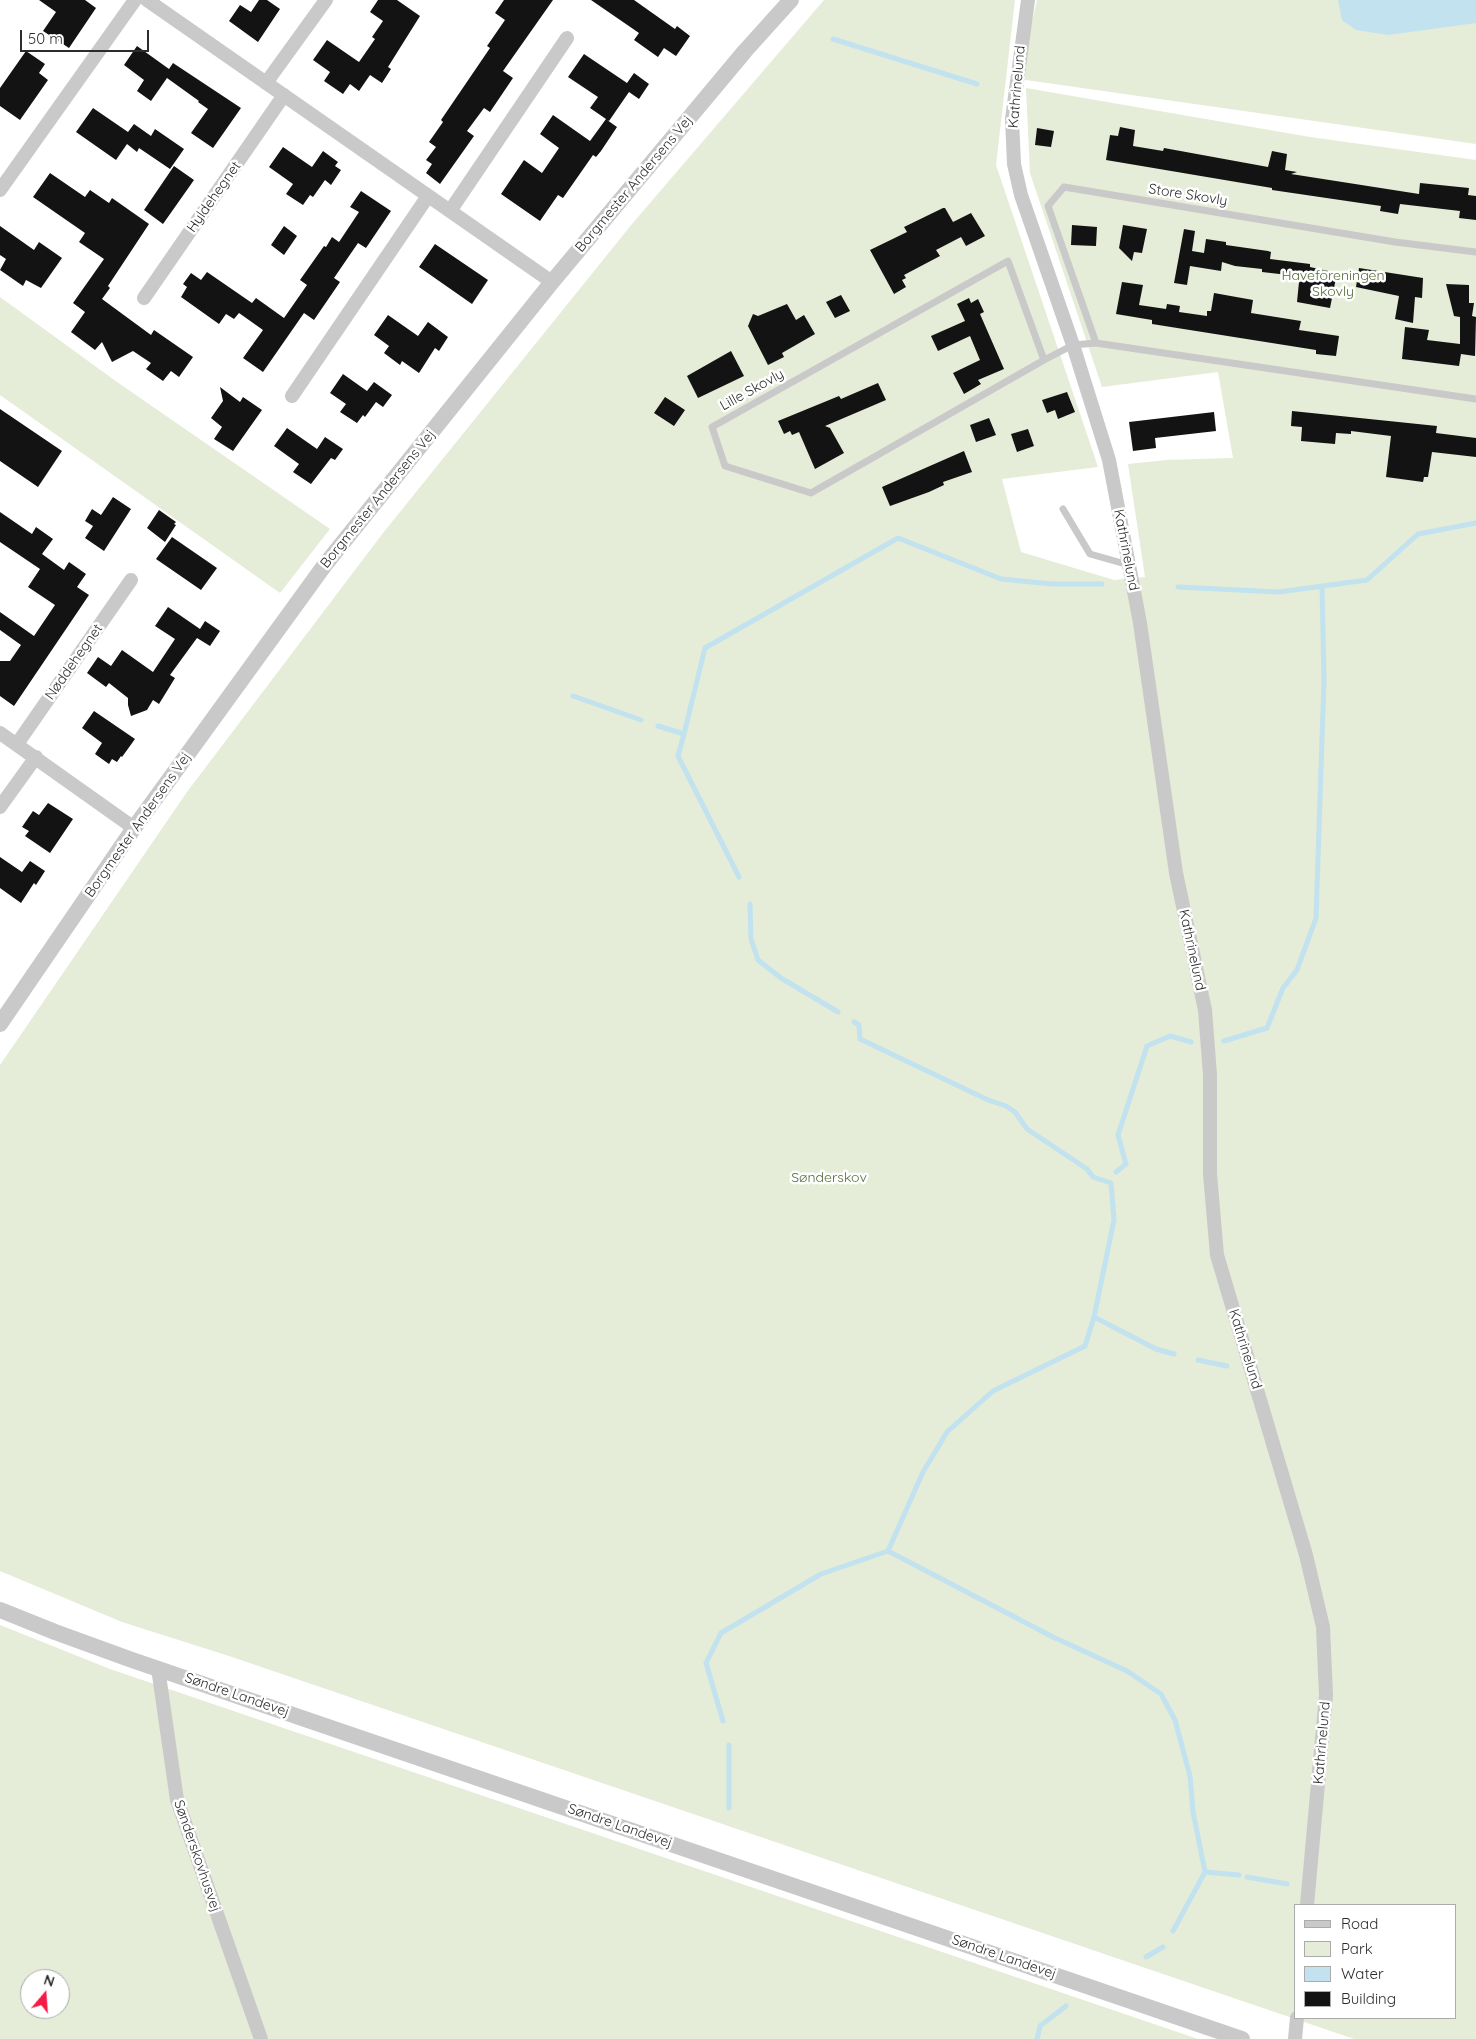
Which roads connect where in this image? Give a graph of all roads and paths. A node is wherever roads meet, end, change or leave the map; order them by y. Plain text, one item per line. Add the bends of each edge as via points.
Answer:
1 (135, 0) edge
2 (147, 0) edge
3 (326, 0) edge
4 (791, 0) edge
5 (1028, 0) edge
6 (566, 38) dead end
7 (266, 83) junction
8 (284, 96) junction
9 (0, 190) edge
10 (428, 196) junction
11 (450, 211) junction
12 (1476, 252) edge
13 (552, 282) junction
14 (144, 298) dead end
15 (1096, 343) junction
16 (1073, 345) junction
17 (1044, 360) junction
18 (292, 396) dead end
19 (1476, 399) edge
20 (1063, 509) dead end
21 (1129, 565) junction
22 (131, 580) dead end
23 (0, 732) edge
24 (17, 744) junction
25 (36, 757) junction
26 (0, 807) edge
27 (134, 828) junction
28 (0, 1024) edge
29 (0, 1610) edge
30 (158, 1668) junction
31 (1307, 1904) edge
32 (1297, 2019) edge
33 (261, 2039) edge
34 (1242, 2039) edge
35 (1295, 2039) edge

1 - 9 street
2 - 7 street
3 - 7 street
4 - 13 street, Borgmester Andersens Vej
5 - 16 street, Kathrinelund via 1012,119 1014,164 1021,194
6 - 11 street
7 - 8 street
8 - 10 street
8 - 14 street, Hyldehegnet
10 - 11 street
10 - 18 street
11 - 13 street
12 - 15 lane, Store Skovly via 1395,242 1064,187 1048,206
13 - 27 street, Borgmester Andersens Vej via 324,566
15 - 16 lane
15 - 19 lane
16 - 17 lane, Lille Skovly
16 - 21 street, Kathrinelund via 1109,460
17 - 17 lane, Lille Skovly via 811,493 725,466 712,427 1008,261
20 - 21 lane via 1090,554
21 - 31 street, Kathrinelund via 1176,873 1205,1010 1210,1075 1210,1174 1217,1255 1306,1554 1323,1627 1326,1695
22 - 24 street, Nøddehegnet
23 - 24 street
24 - 25 street
25 - 26 street
25 - 27 street
27 - 28 street, Borgmester Andersens Vej
29 - 30 street, Søndre Landevej
30 - 33 street, Sønderskovhusvej via 177,1800
30 - 34 street, Søndre Landevej
32 - 35 street

